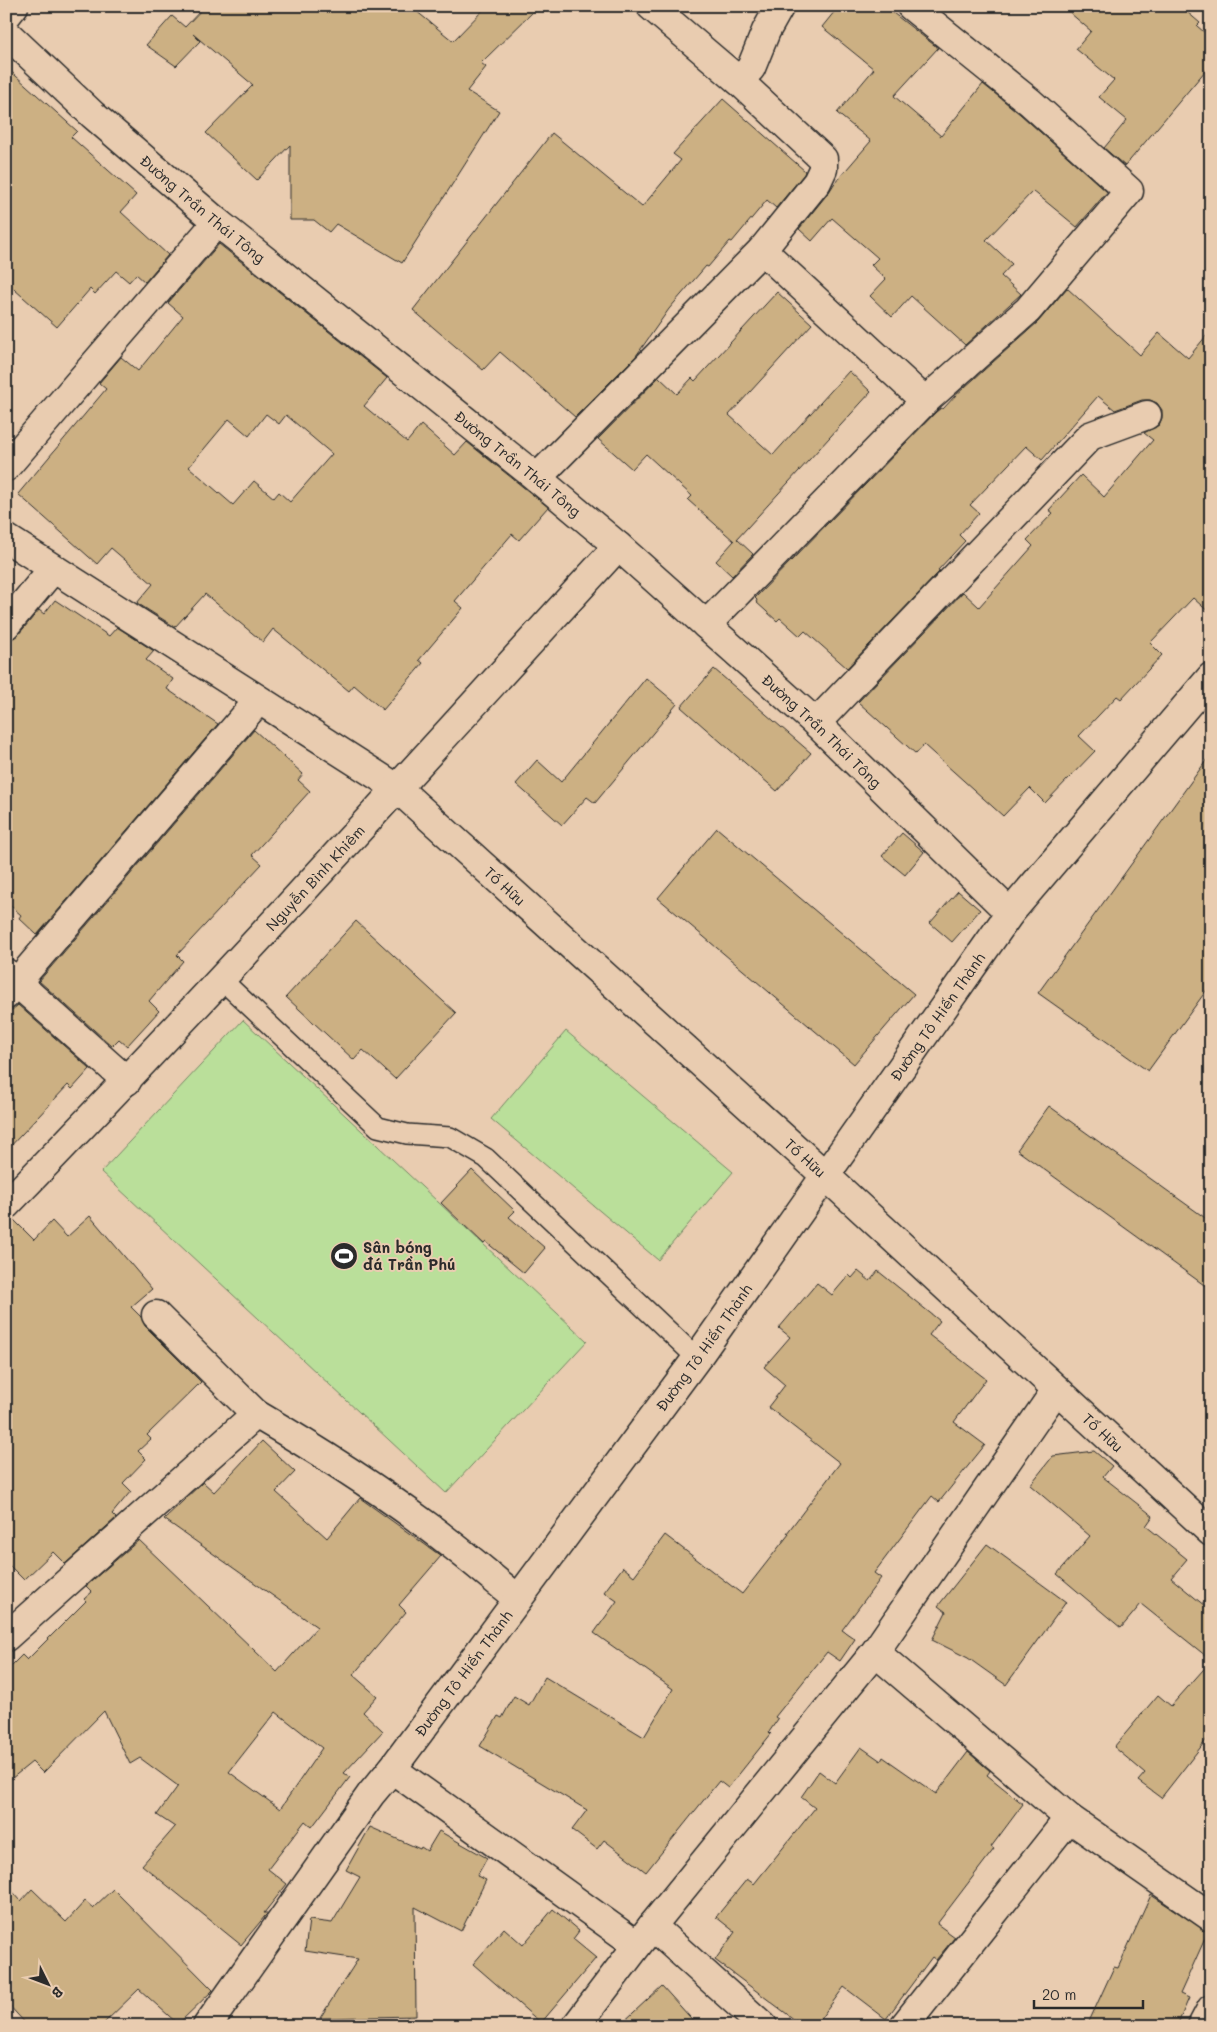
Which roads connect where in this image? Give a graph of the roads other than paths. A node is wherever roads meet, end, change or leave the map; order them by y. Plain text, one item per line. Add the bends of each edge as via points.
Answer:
1 (14, 6) edge
2 (650, 6) edge
3 (780, 6) edge
4 (911, 6) edge
5 (6, 16) edge
6 (6, 33) edge
7 (739, 81) junction
8 (217, 222) junction
9 (762, 250) junction
10 (925, 401) junction
11 (1147, 415) dead end
12 (6, 467) edge
13 (537, 478) junction
14 (6, 538) edge
15 (618, 546) junction
16 (53, 569) junction
17 (6, 625) edge
18 (706, 625) junction
19 (1211, 677) edge
20 (258, 701) junction
21 (816, 723) junction
22 (397, 788) junction
23 (1010, 913) junction
24 (222, 980) junction
25 (10, 984) edge
26 (127, 1081) junction
27 (826, 1177) junction
28 (6, 1205) edge
29 (156, 1315) dead end
30 (697, 1358) junction
31 (1056, 1390) junction
32 (256, 1414) junction
33 (1211, 1532) edge
34 (518, 1599) junction
35 (6, 1637) edge
36 (875, 1652) junction
37 (392, 1769) junction
38 (1069, 1818) junction
39 (1211, 1917) edge
40 (645, 1935) junction
41 (1211, 2009) edge
42 (207, 2026) edge
43 (576, 2026) edge
44 (763, 2026) edge
45 (904, 2026) edge
46 (1202, 2026) edge

1 - 5 street
2 - 7 street
3 - 7 street via 752,68
4 - 10 street via 1030,102 1129,191 1028,310
6 - 8 street, Đường Trần Thái Tông via 93,115
7 - 9 street via 823,159 823,169 817,182
8 - 12 street
8 - 13 street, Đường Trần Thái Tông
9 - 10 street
9 - 13 street
10 - 18 street
11 - 21 street via 1090,436
13 - 15 street, Đường Trần Thái Tông
14 - 16 street, Tố Hữu
15 - 18 street, Đường Trần Thái Tông
15 - 22 street, Nguyễn Bình Khiêm
16 - 17 street
16 - 20 street, Tố Hữu
18 - 21 street, Đường Trần Thái Tông
19 - 23 street, Đường Tô Hiến Thành
20 - 22 street, Tố Hữu
20 - 25 street
21 - 23 street, Đường Trần Thái Tông
22 - 24 street, Nguyễn Bình Khiêm
22 - 27 street, Tố Hữu
23 - 27 street, Đường Tô Hiến Thành
24 - 26 street, Nguyễn Bình Khiêm
24 - 30 lane via 378,1127 406,1134 450,1137 486,1158
25 - 26 street
26 - 28 street, Nguyễn Bình Khiêm
27 - 30 street, Đường Tô Hiến Thành
27 - 31 street, Tố Hữu
29 - 32 street
30 - 34 street, Đường Tô Hiến Thành
31 - 33 street, Tố Hữu
31 - 36 street
32 - 34 street via 374,1488 430,1528
32 - 35 street
34 - 37 street, Đường Tô Hiến Thành
36 - 38 street
36 - 40 street
37 - 40 street
37 - 42 street, Đường Tô Hiến Thành
38 - 39 street
38 - 45 street
40 - 43 street
40 - 44 street
41 - 46 street

